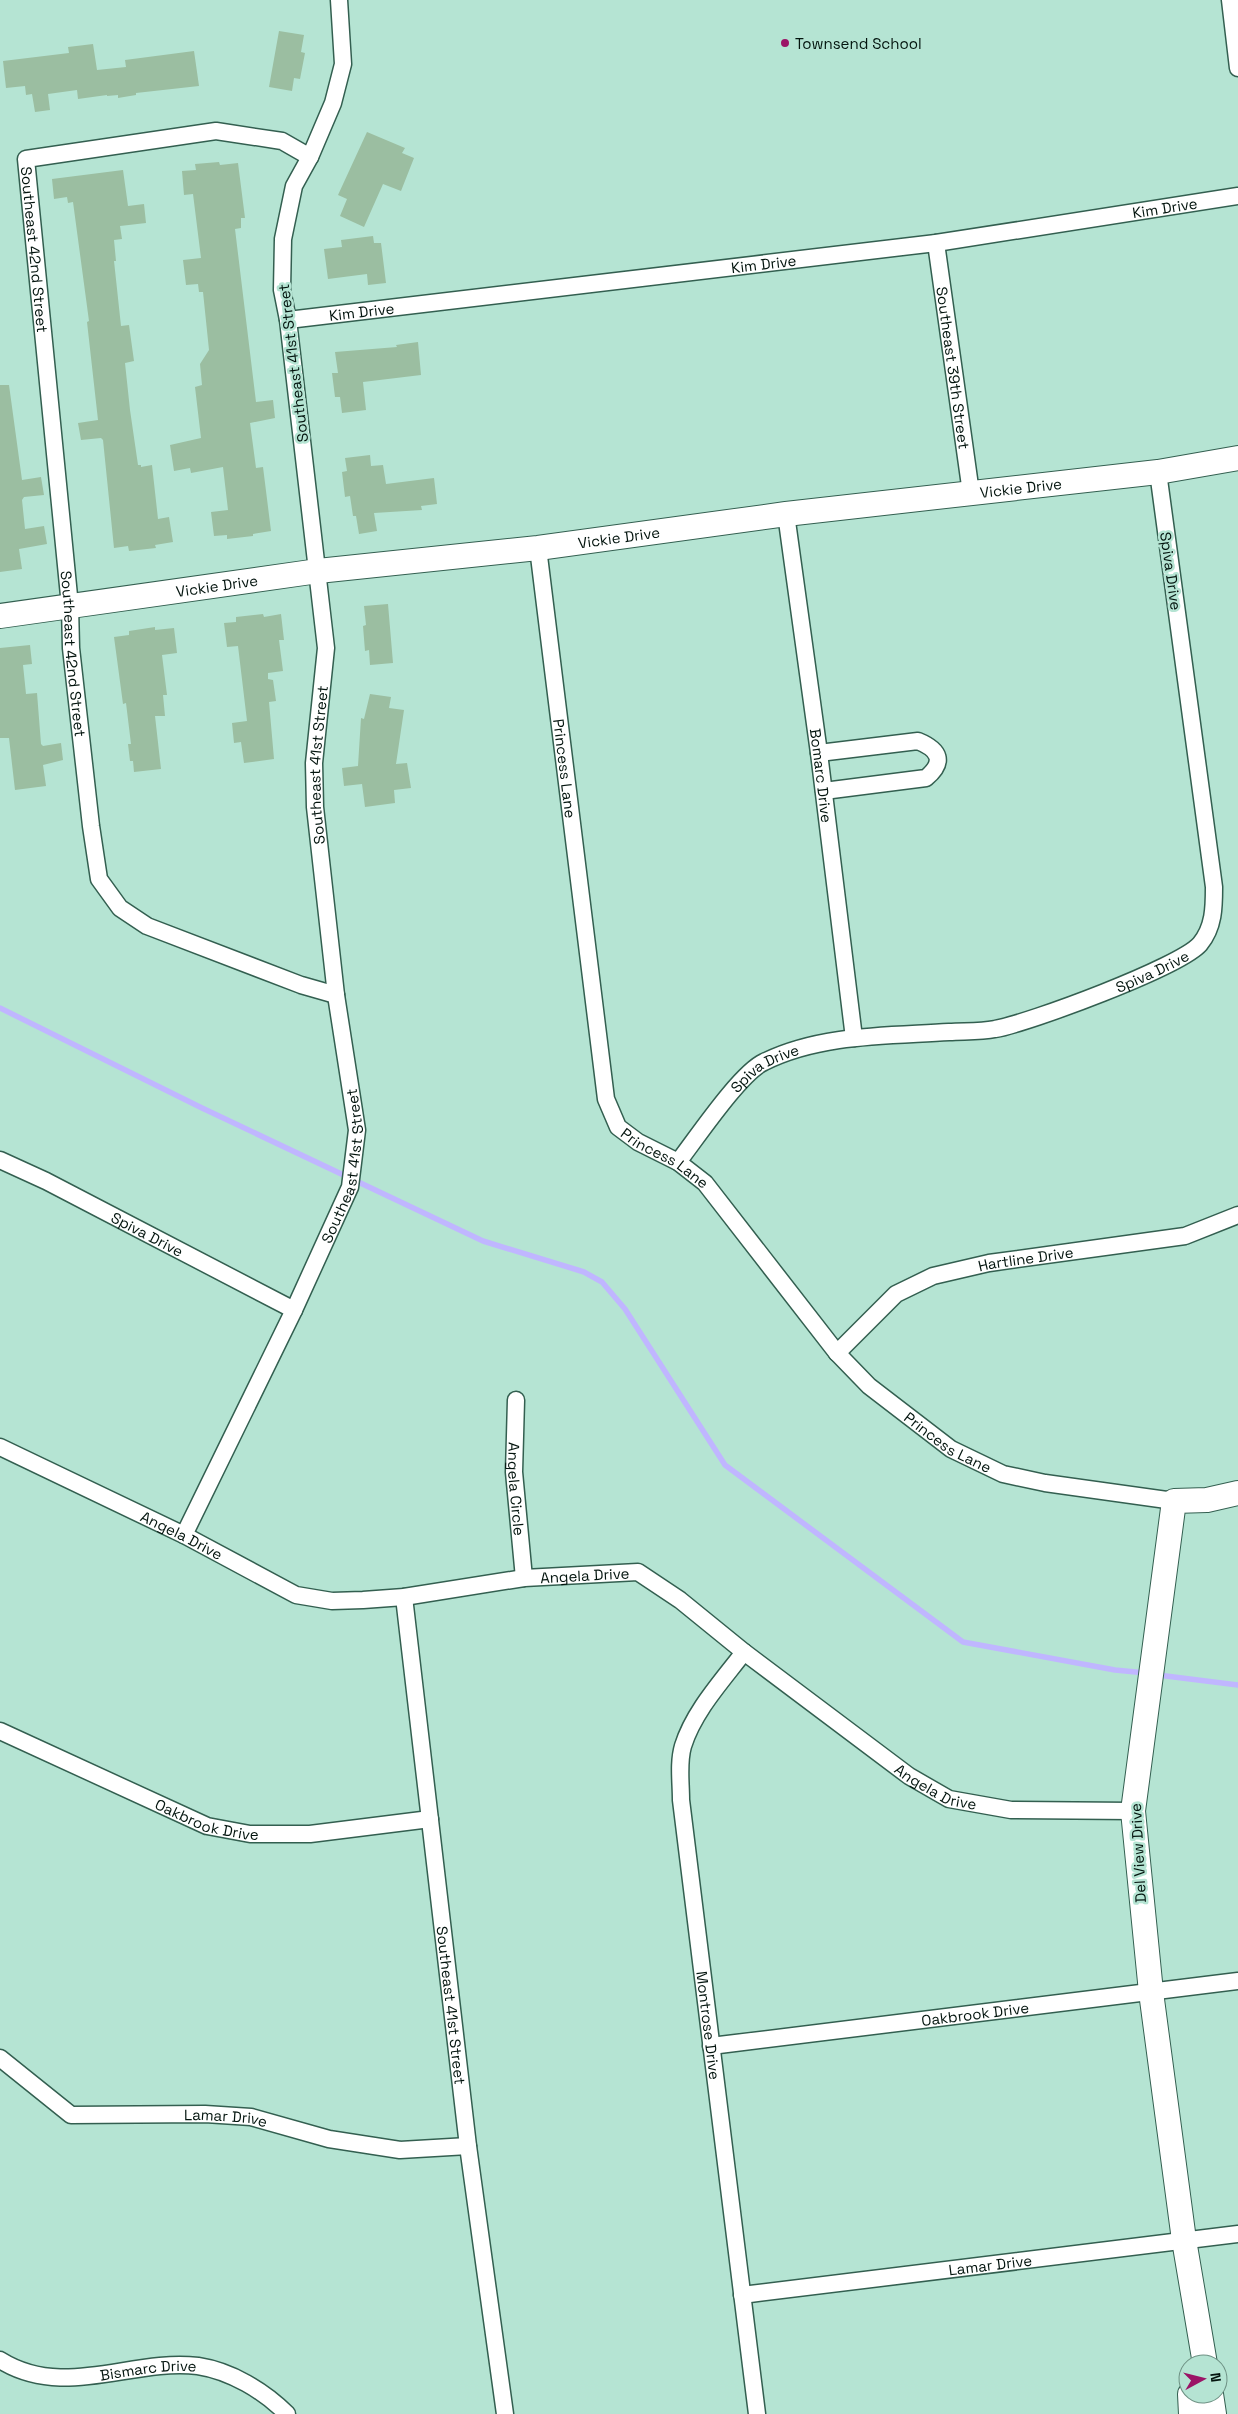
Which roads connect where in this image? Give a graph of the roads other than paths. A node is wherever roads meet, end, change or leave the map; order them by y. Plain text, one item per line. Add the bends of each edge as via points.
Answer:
1 (339, 0) edge
2 (1230, 0) edge
3 (1238, 68) edge
4 (310, 157) junction
5 (1238, 196) edge
6 (936, 243) junction
7 (288, 320) junction
8 (1238, 458) edge
9 (1158, 472) junction
10 (971, 493) junction
11 (786, 514) junction
12 (538, 548) junction
13 (318, 571) junction
14 (70, 606) junction
15 (0, 616) edge
16 (819, 753) junction
17 (824, 792) junction
18 (336, 995) junction
19 (854, 1038) junction
20 (0, 1160) edge
21 (678, 1162) junction
22 (1238, 1214) edge
23 (294, 1310) junction
24 (837, 1353) junction
25 (516, 1400) dead end
26 (0, 1447) edge
27 (1238, 1493) edge
28 (1174, 1501) junction
29 (184, 1534) junction
30 (524, 1578) junction
31 (404, 1597) junction
32 (744, 1652) junction
33 (0, 1731) edge
34 (1133, 1811) junction
35 (430, 1819) junction
36 (1238, 1981) edge
37 (1151, 1992) junction
38 (711, 2046) junction
39 (0, 2058) edge
40 (468, 2146) junction
41 (1238, 2234) edge
42 (1184, 2240) junction
43 (742, 2295) junction
44 (1189, 2354) edge
45 (1203, 2354) edge
46 (0, 2360) edge
47 (288, 2414) edge
48 (505, 2414) edge
49 (757, 2414) edge

1 - 4 street, Southeast 41st Street via 343,64 333,103
2 - 3 street
4 - 7 street, Southeast 41st Street via 294,186 283,239 282,290
4 - 14 street, Southeast 42nd Street via 282,141 216,131 26,159
5 - 6 street, Kim Drive
6 - 7 street, Kim Drive
6 - 10 street, Southeast 39th Street
7 - 13 street, Southeast 41st Street
8 - 9 street, Vickie Drive
9 - 10 street, Vickie Drive
9 - 19 street, Spiva Drive via 1214,886 1214,918 1199,944 1164,966 1048,1014 994,1029
10 - 11 street, Vickie Drive
11 - 12 street, Vickie Drive
11 - 16 street, Bomarc Drive
12 - 13 street, Vickie Drive
12 - 21 street, Princess Lane via 606,1100 618,1127 638,1142
13 - 14 street, Vickie Drive
13 - 18 street, Southeast 41st Street via 326,648 314,763 315,808
14 - 15 street, Vickie Drive
14 - 18 street, Southeast 42nd Street via 71,648 90,826 99,879 120,908 147,926 301,985
16 - 17 street, Bomarc Drive
16 - 17 street via 918,741 936,752 938,764 926,778
17 - 19 street, Bomarc Drive
18 - 23 street, Southeast 41st Street via 357,1130 350,1187
19 - 21 street, Spiva Drive via 791,1050 761,1063 739,1083
20 - 23 street, Spiva Drive
21 - 24 street, Princess Lane via 705,1183 726,1207
22 - 24 street, Hartline Drive via 1185,1236 989,1263 933,1276 896,1294
23 - 29 street, Southeast 41st Street
24 - 28 street, Princess Lane via 869,1386 951,1449 1004,1474
25 - 30 street, Angela Circle via 514,1472
26 - 29 street, Angela Drive
27 - 28 street via 1206,1500
28 - 34 street, Del View Drive
29 - 31 street, Angela Drive via 296,1594 332,1601
30 - 31 street, Angela Drive
30 - 32 street, Angela Drive via 638,1572 680,1600
31 - 35 street, Southeast 41st Street
32 - 34 street, Angela Drive via 909,1776 949,1800 1011,1810
32 - 38 street, Montrose Drive via 710,1696 691,1728 683,1746 680,1768 681,1800
33 - 35 street, Oakbrook Drive via 207,1826 250,1834 310,1834
34 - 37 street, Del View Drive
35 - 40 street, Southeast 41st Street
36 - 37 street, Oakbrook Drive
37 - 38 street, Oakbrook Drive
37 - 42 street, Del View Drive
38 - 43 street, Montrose Drive
39 - 40 street, Lamar Drive via 71,2115 251,2117 329,2139 400,2150
40 - 48 street, Southeast 41st Street
41 - 42 street, Lamar Drive
42 - 43 street, Lamar Drive
42 - 44 street, Del View Drive
42 - 45 street, Del View Drive
43 - 49 street, Montrose Drive
46 - 47 street, Bismarc Drive via 11,2367 46,2376 86,2378 156,2367 198,2366 232,2376 275,2402

